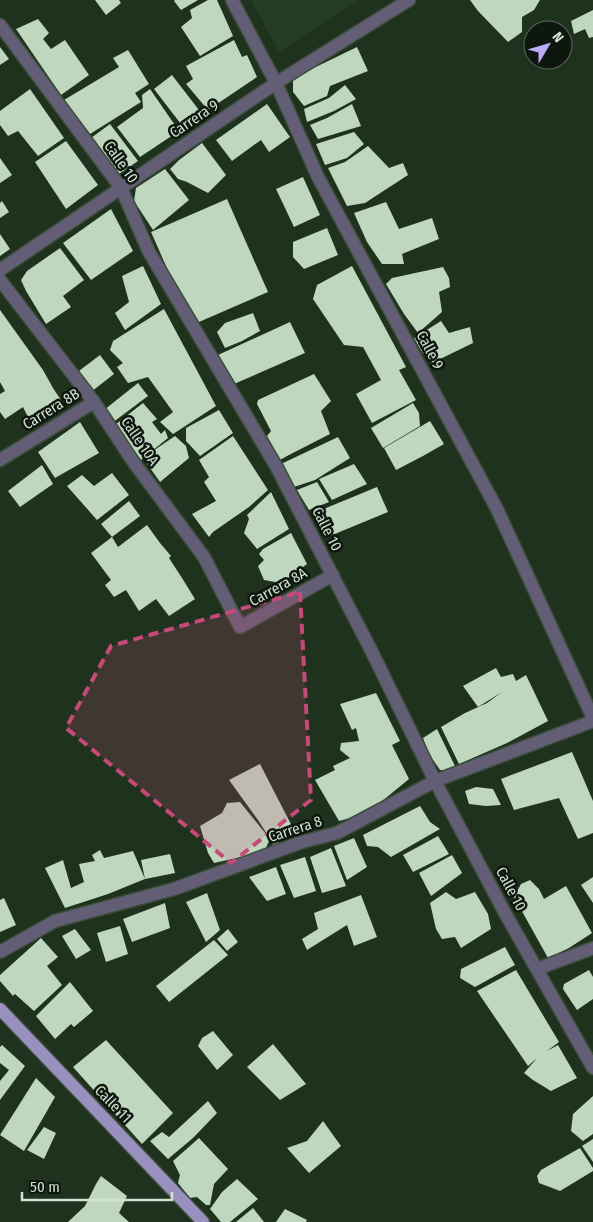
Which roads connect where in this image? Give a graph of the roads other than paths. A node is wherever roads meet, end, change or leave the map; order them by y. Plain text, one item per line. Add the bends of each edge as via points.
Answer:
1 (232, 0) edge
2 (409, 0) edge
3 (0, 25) edge
4 (276, 83) junction
5 (121, 188) junction
6 (0, 270) edge
7 (0, 280) edge
8 (94, 402) junction
9 (0, 460) edge
10 (332, 575) junction
11 (240, 627) joint
12 (593, 720) edge
13 (435, 781) junction
14 (593, 948) edge
15 (0, 952) edge
16 (537, 970) junction
17 (0, 1009) edge
18 (593, 1068) edge
19 (202, 1222) edge

1 - 4 street, Calle 9
2 - 4 street, Carrera 9
3 - 5 street, Calle 10
4 - 5 street, Carrera 9
4 - 12 street, Calle 9 via 318,177 497,509
5 - 6 street, Carrera 9
5 - 10 street, Calle 10 via 149,252 276,466
7 - 8 street, Calle 10A
8 - 9 street, Carrera 8B
8 - 11 street, Calle 10A via 132,460 204,557
10 - 11 street, Carrera 8A
10 - 13 street, Calle 10
12 - 13 street, Carrera 8
13 - 15 street, Carrera 8 via 337,833 302,842 174,889 55,921
13 - 16 street, Calle 10
14 - 16 street
16 - 18 street, Calle 10
17 - 19 main road, Calle 11

